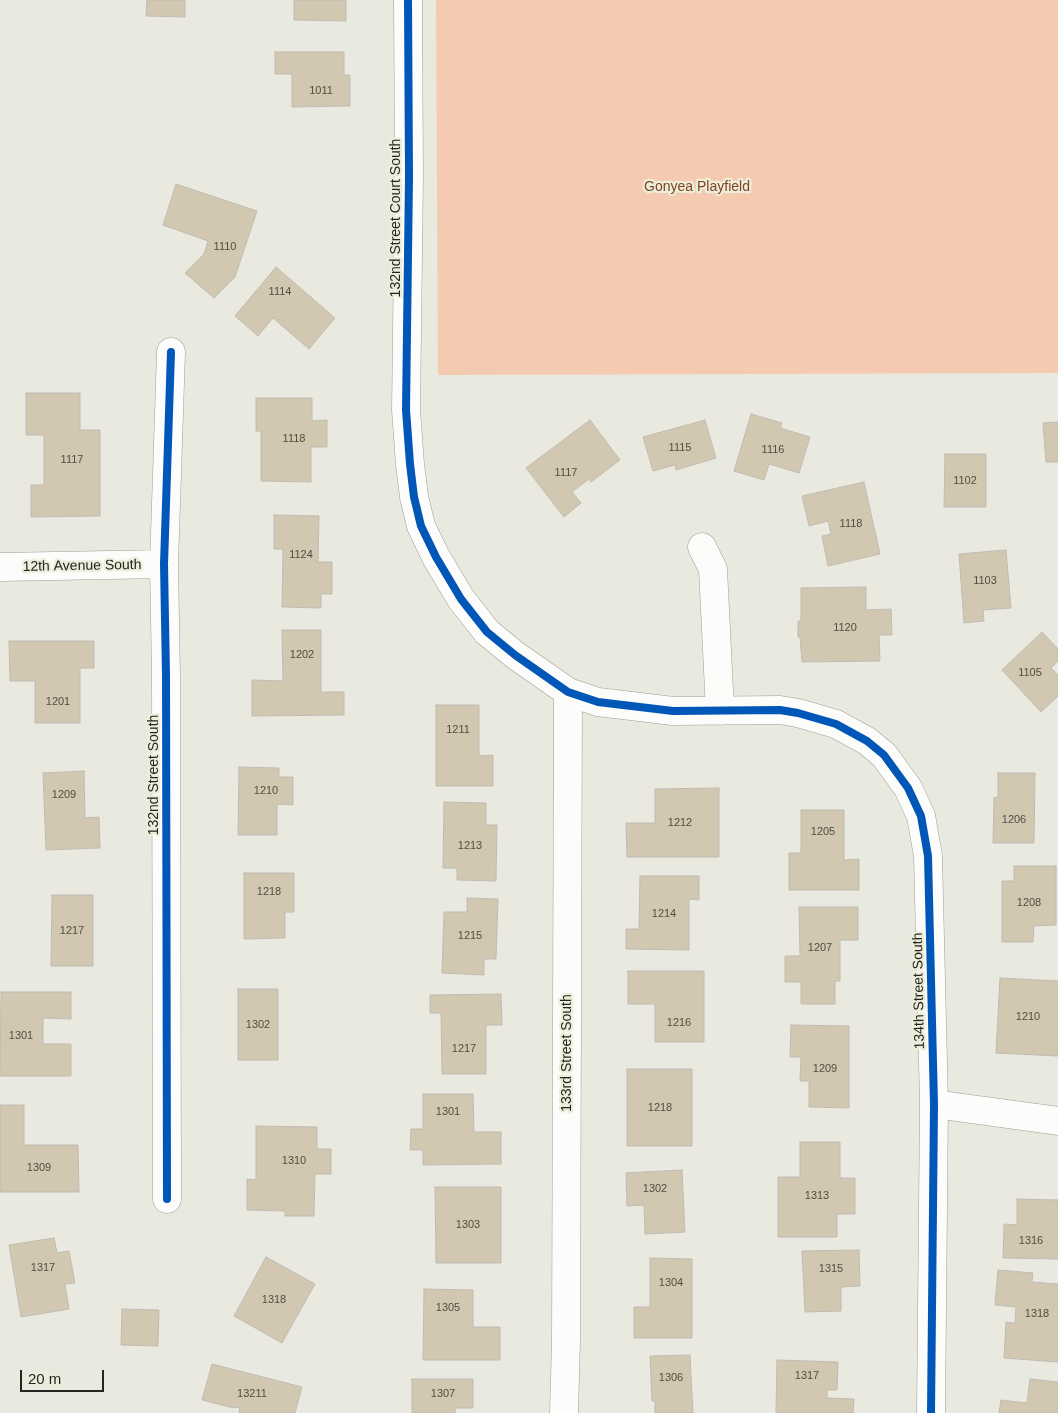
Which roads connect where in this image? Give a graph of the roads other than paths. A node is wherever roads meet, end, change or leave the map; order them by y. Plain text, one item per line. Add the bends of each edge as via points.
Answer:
1 (408, 0) edge
2 (172, 352) dead end
3 (702, 547) dead end
4 (164, 564) junction
5 (0, 567) edge
6 (568, 692) junction
7 (720, 711) junction
8 (934, 1104) junction
9 (1058, 1121) edge
10 (167, 1199) dead end
11 (564, 1413) edge
12 (931, 1413) edge

1 - 6 street, 132nd Street Court South via 406,410 414,497 422,526 436,556 461,599 487,632
2 - 4 street, 132nd Street South
3 - 7 street via 713,569
4 - 5 street, 12th Avenue South
4 - 10 street, 132nd Street South
6 - 7 street via 598,702 673,711
6 - 11 street, 133rd Street South
7 - 8 street, 134th Street South via 780,710 836,724 867,741 884,755 908,788 922,816 928,856
8 - 9 street
8 - 12 street, 134th Street South

